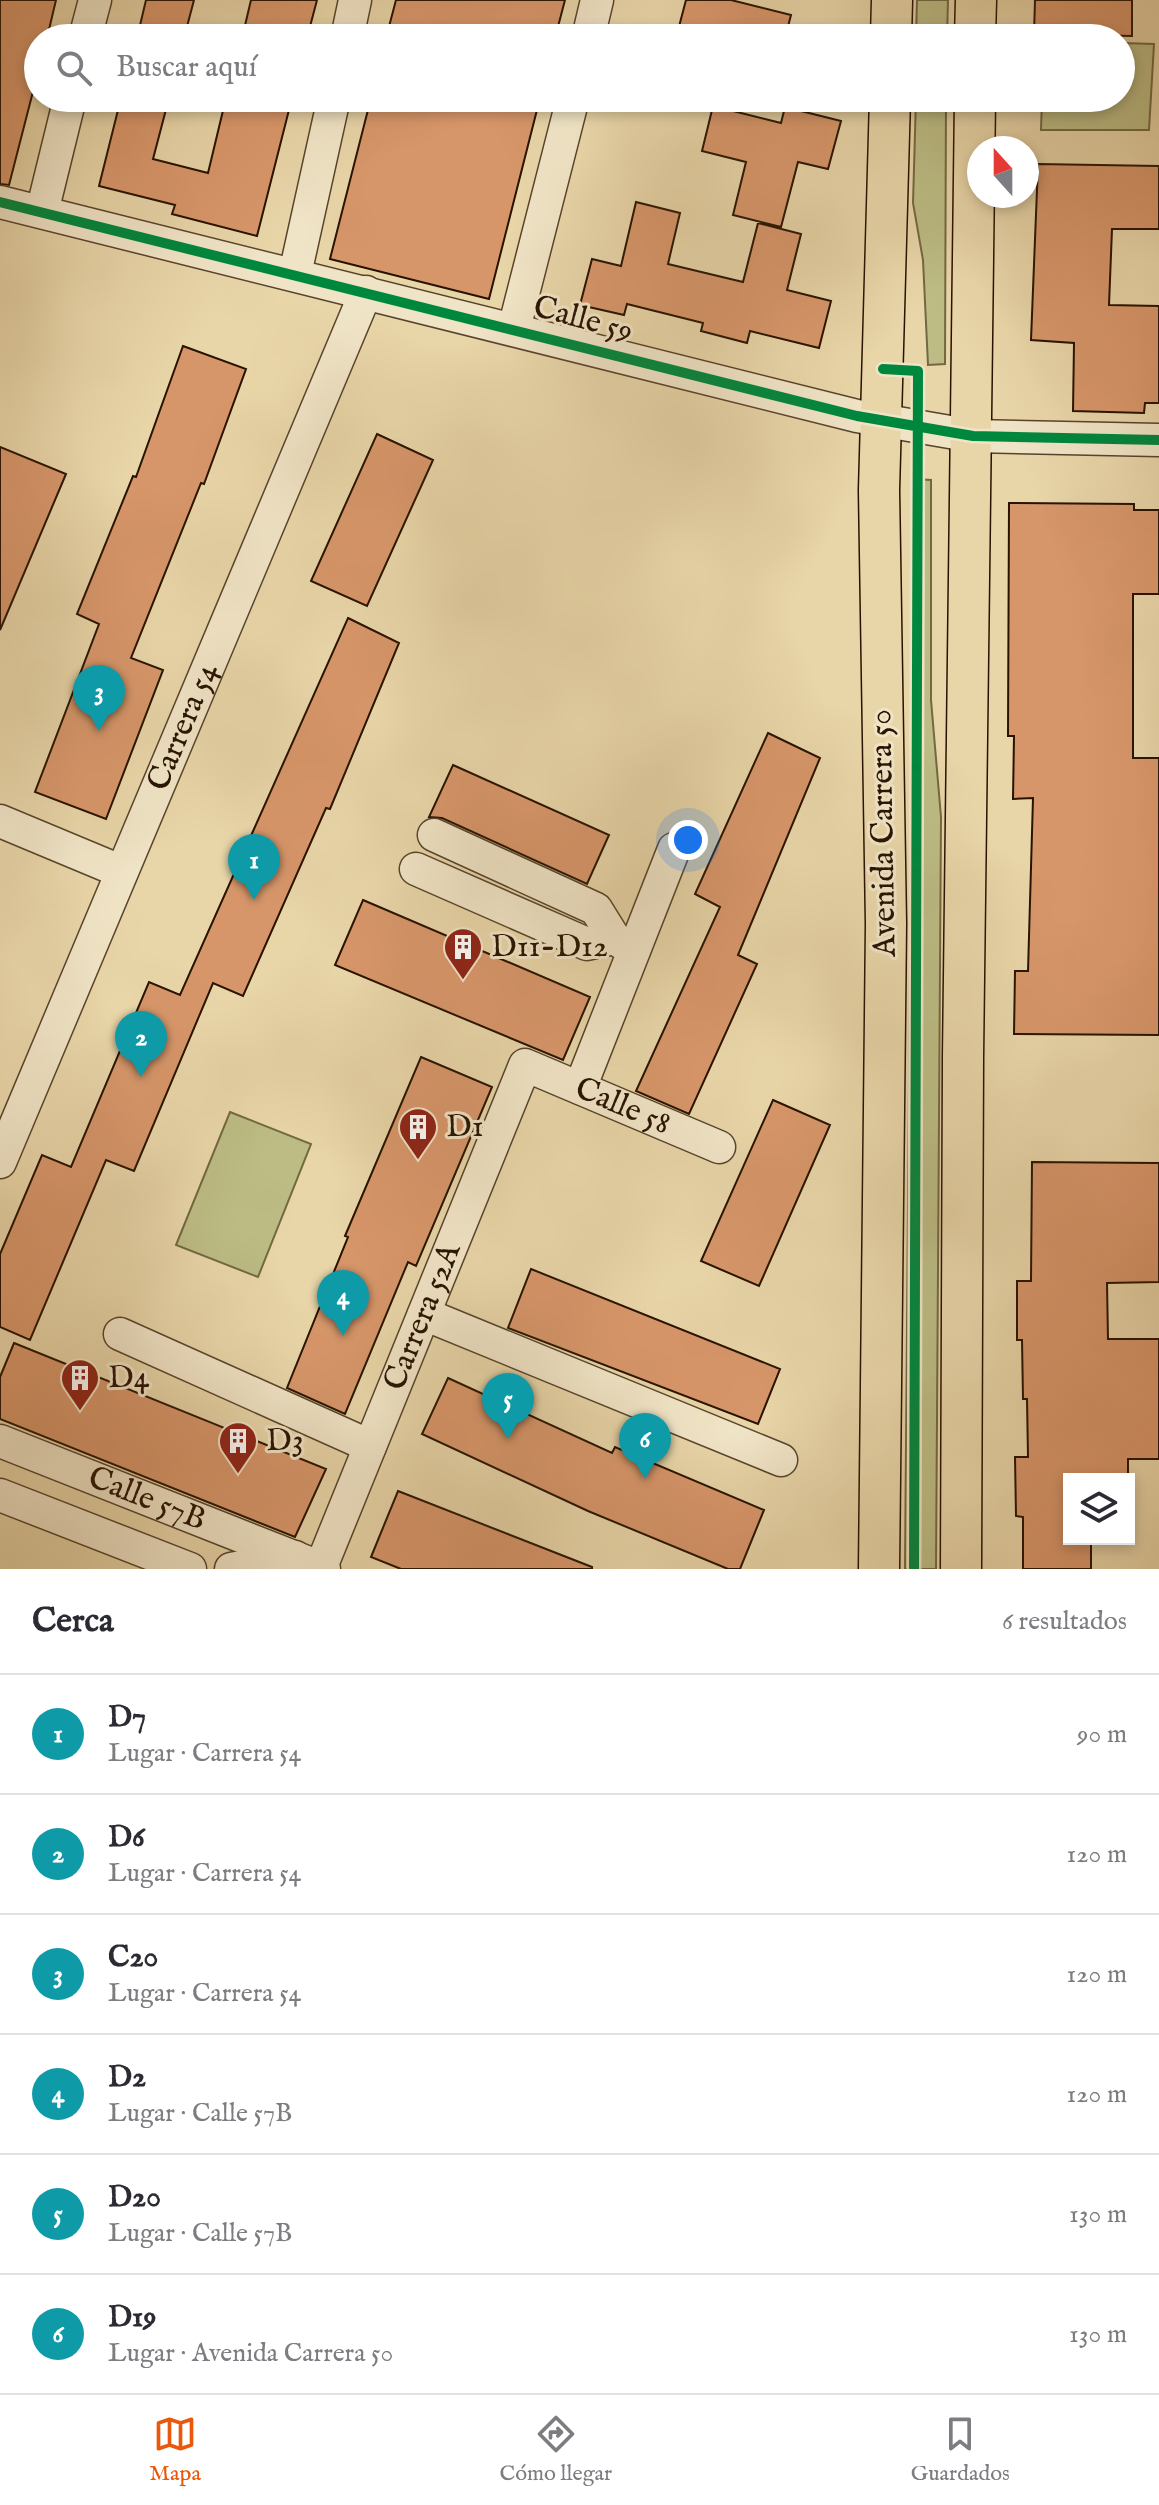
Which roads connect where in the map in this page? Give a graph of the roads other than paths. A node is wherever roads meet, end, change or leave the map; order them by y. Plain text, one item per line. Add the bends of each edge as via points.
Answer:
1 (95, 0) edge
2 (355, 0) edge
3 (597, 0) edge
4 (892, 0) edge
5 (976, 0) edge
6 (89, 24) edge
7 (350, 24) edge
8 (591, 24) edge
9 (891, 24) edge
10 (975, 24) edge
11 (67, 112) edge
12 (331, 112) edge
13 (569, 112) edge
14 (890, 112) edge
15 (975, 112) edge
16 (0, 202) edge
17 (42, 212) junction
18 (295, 274) junction
19 (366, 292) junction
20 (514, 329) junction
21 (882, 420) junction
22 (973, 436) junction
23 (1159, 440) edge
24 (0, 821) edge
25 (434, 835) dead end
26 (674, 849) dead end
27 (416, 869) dead end
28 (120, 871) junction
29 (624, 944) junction
30 (525, 1065) joint
31 (580, 1088) junction
32 (719, 1147) dead end
33 (0, 1162) edge
34 (424, 1314) junction
35 (120, 1334) dead end
36 (0, 1441) edge
37 (370, 1446) junction
38 (781, 1460) dead end
39 (0, 1495) edge
40 (158, 1503) junction
41 (135, 1559) edge
42 (877, 1564) edge
43 (313, 1565) edge
44 (190, 1569) edge
45 (231, 1569) edge
46 (961, 1569) edge

1 - 6 street
2 - 7 street
3 - 8 street
4 - 9 main road
5 - 10 main road
11 - 17 street
12 - 18 street
13 - 20 street
14 - 21 main road, Avenida Carrera 50
15 - 22 main road
16 - 17 street, Calle 59
17 - 18 street, Calle 59
18 - 19 street, Calle 59
19 - 20 street, Calle 59
19 - 28 street, Carrera 54
20 - 21 street, Calle 59
21 - 22 street, Calle 59
21 - 42 main road, Avenida Carrera 50 via 886,924
22 - 23 street, Calle 59
22 - 46 main road
24 - 28 street
25 - 29 street via 596,909
26 - 29 street
27 - 29 street via 587,944
28 - 33 street, Carrera 54
29 - 31 street
30 - 31 street, Calle 58
30 - 34 street, Carrera 52A
31 - 32 street, Calle 58
34 - 37 street, Carrera 52A
34 - 38 street
35 - 37 street
36 - 40 street, Calle 57B
37 - 43 street, Carrera 52A
39 - 41 street, Calle 57B
40 - 41 street
40 - 43 street, Calle 57B
41 - 44 street, Calle 57B
43 - 45 street, Calle 57B

